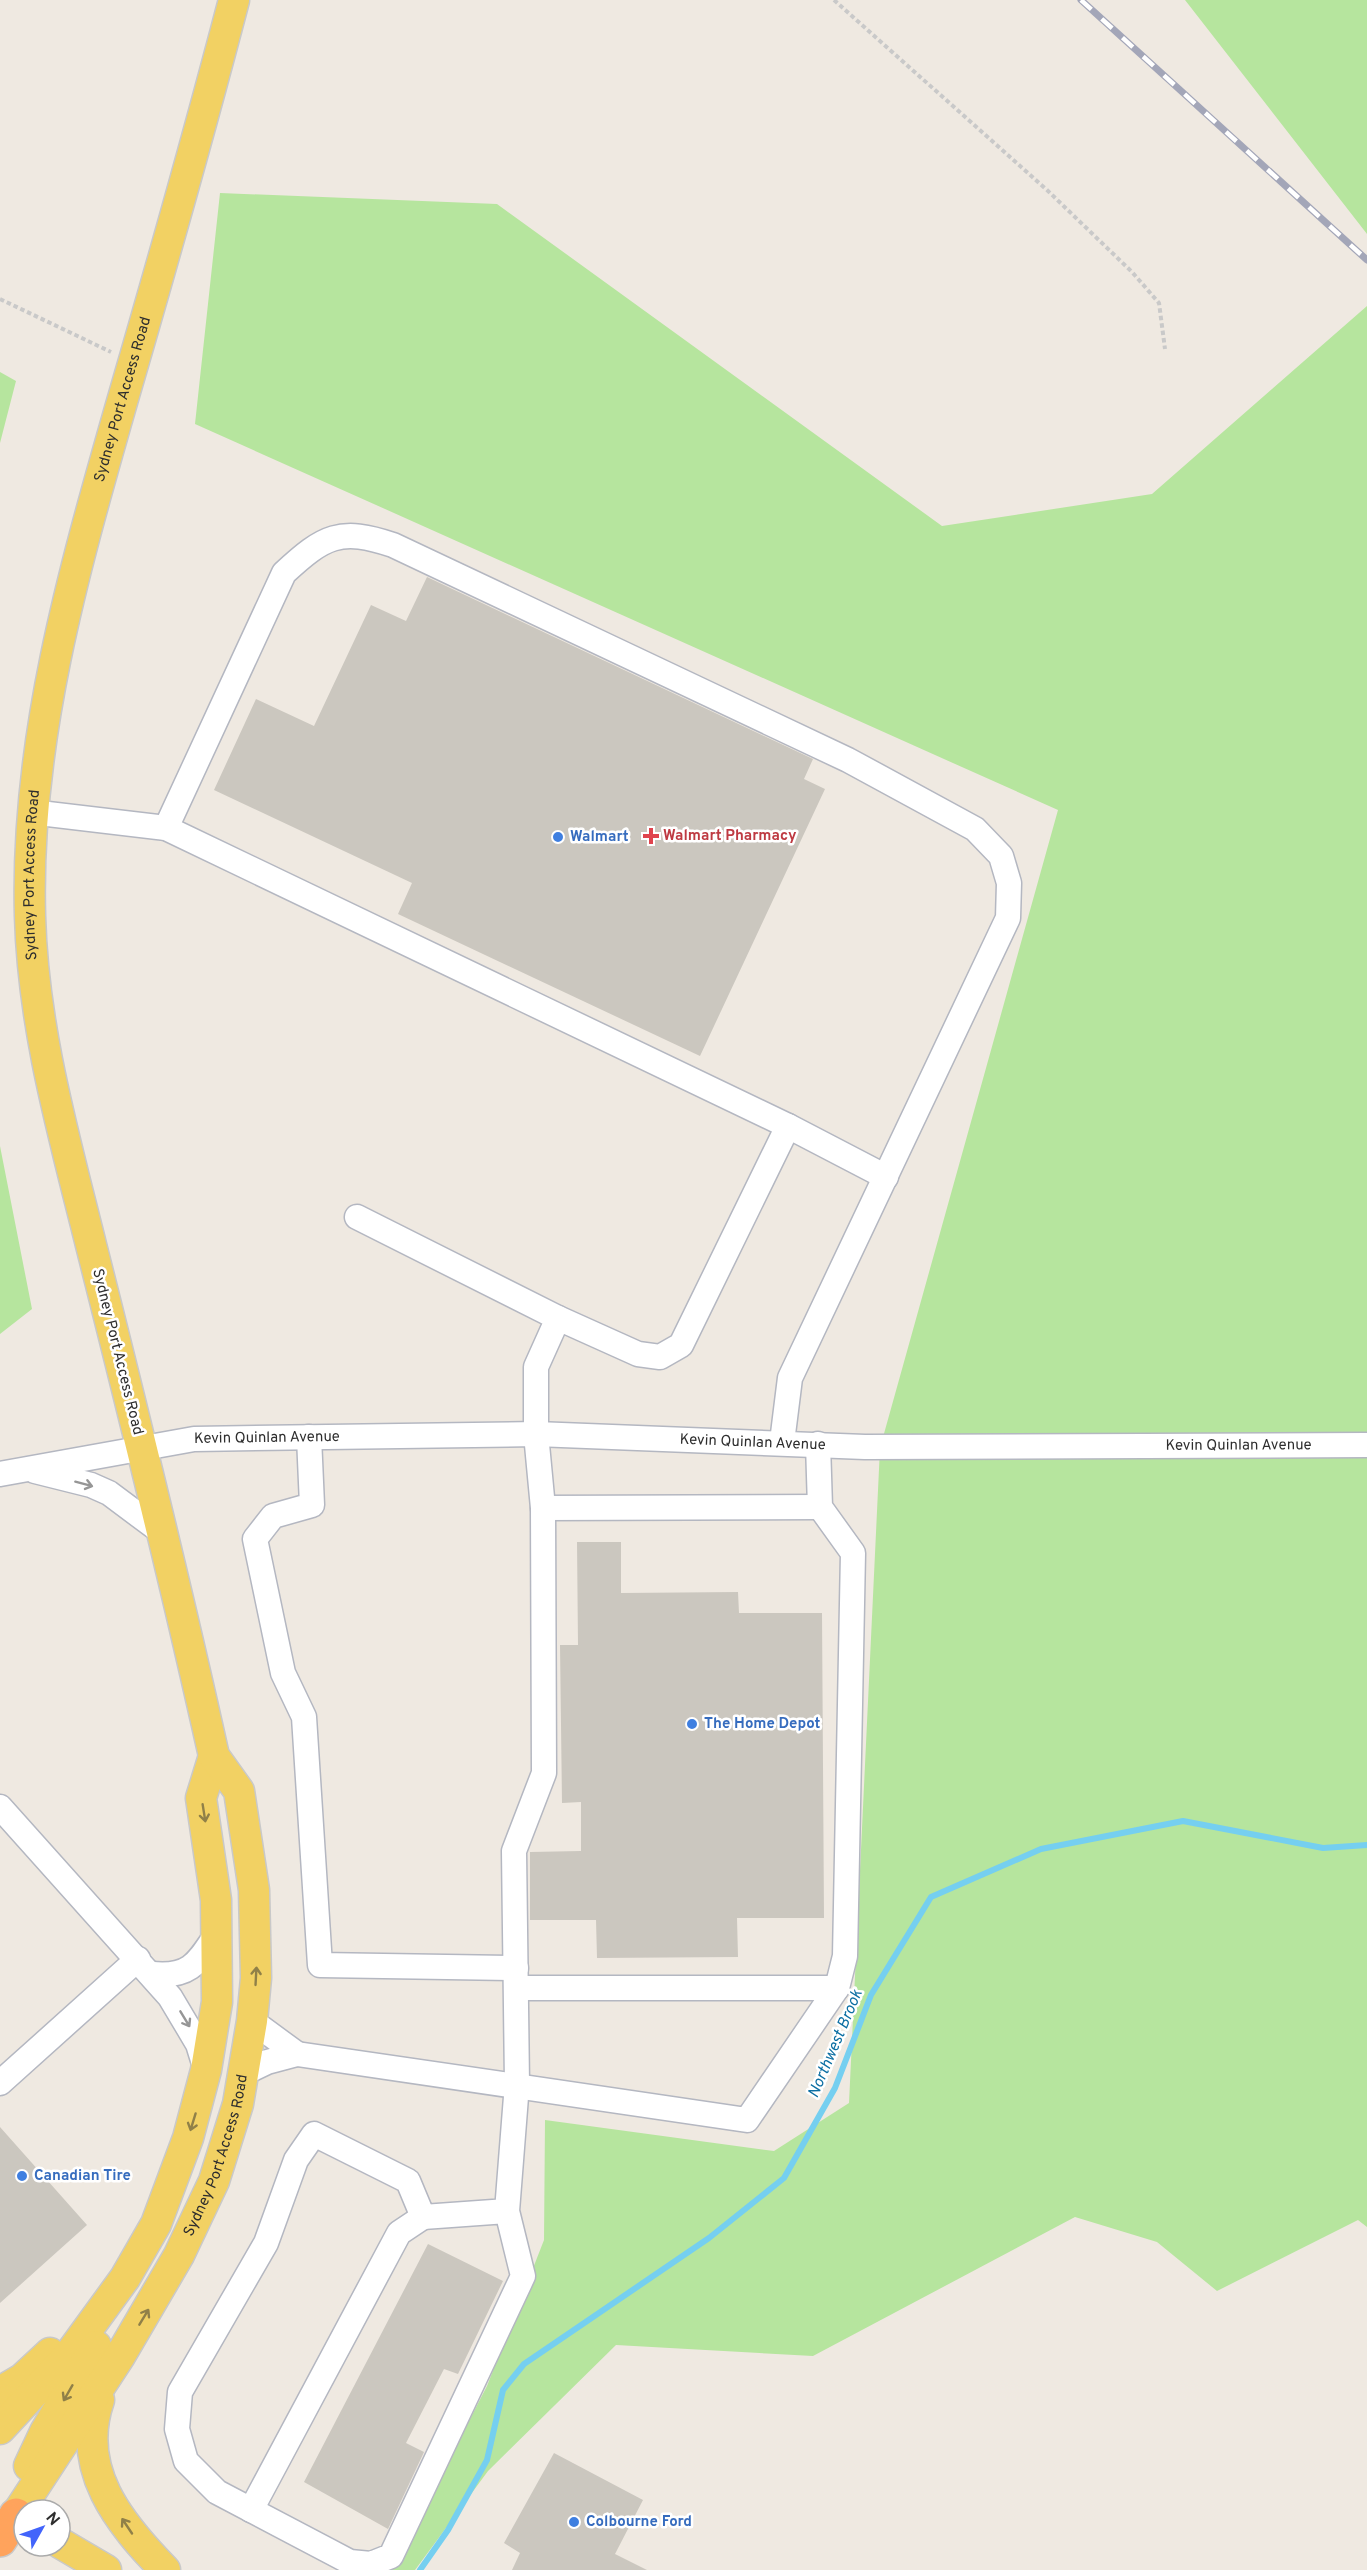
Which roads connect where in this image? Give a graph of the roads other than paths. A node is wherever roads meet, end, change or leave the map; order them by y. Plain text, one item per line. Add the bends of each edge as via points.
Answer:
1 (234, 0) edge
2 (31, 812) junction
3 (166, 828) junction
4 (788, 1126) junction
5 (886, 1177) junction
6 (357, 1217) dead end
7 (558, 1318) junction
8 (536, 1434) junction
9 (309, 1437) junction
10 (782, 1442) junction
11 (818, 1444) junction
12 (1367, 1445) edge
13 (140, 1448) junction
14 (27, 1469) junction
15 (0, 1474) edge
16 (820, 1507) junction
17 (543, 1508) junction
18 (160, 1531) junction
19 (214, 1756) junction
20 (0, 1807) edge
21 (218, 1932) junction
22 (145, 1967) junction
23 (517, 1978) junction
24 (837, 1988) junction
25 (252, 2021) junction
26 (297, 2054) junction
27 (206, 2070) junction
28 (244, 2073) junction
29 (0, 2083) edge
30 (517, 2084) junction
31 (176, 2172) junction
32 (507, 2211) junction
33 (423, 2217) junction
34 (113, 2367) junction
35 (0, 2392) edge
36 (0, 2429) edge
37 (251, 2510) junction
38 (8, 2520) edge
39 (72, 2550) edge
40 (106, 2570) edge
41 (165, 2570) edge

1 - 2 main road, Sydney Port Access Road via 56,651 36,759
2 - 3 street
2 - 13 main road, Sydney Port Access Road via 30,916 38,1016 57,1110
3 - 4 street
3 - 5 street via 284,573 314,546 341,535 370,537 393,545 848,759 975,829 1001,856 1009,883 1008,918
4 - 5 street
4 - 7 street via 681,1345 660,1357 638,1354
5 - 10 street via 790,1378
6 - 7 street
7 - 8 street via 536,1367
8 - 9 street, Kevin Quinlan Avenue
8 - 10 street, Kevin Quinlan Avenue
8 - 17 street
9 - 13 street, Kevin Quinlan Avenue via 194,1439
9 - 23 street via 312,1504 273,1516 255,1539 283,1673 304,1717 320,1965
10 - 11 street, Kevin Quinlan Avenue
11 - 12 street, Kevin Quinlan Avenue
11 - 16 street
13 - 14 street, Kevin Quinlan Avenue
13 - 18 main road, Sydney Port Access Road
14 - 15 street, Kevin Quinlan Avenue
14 -> 18 street via 110,1493
16 - 17 street
16 - 24 street via 853,1553 845,1956
17 - 23 street via 544,1773 514,1851
18 - 19 main road, Sydney Port Access Road
19 -> 21 main road, Sydney Port Access Road via 201,1798
25 -> 19 main road, Sydney Port Access Road via 257,1934 248,1846 239,1791
20 - 22 street
21 - 22 street via 187,1971 170,1976
21 - 27 main road, Sydney Port Access Road via 217,2002
22 -> 27 street via 186,2021
22 - 29 street
23 - 24 street
23 - 30 street
24 - 30 street via 747,2120
25 - 26 street
25 - 28 main road, Sydney Port Access Road
26 - 28 street
26 - 30 street
27 -> 31 main road, Sydney Port Access Road
34 -> 28 main road, Sydney Port Access Road via 198,2219 227,2143
30 - 32 street
31 - 35 main road via 142,2239 106,2288 41,2362
31 - 36 main road, Sydney Port Access Road via 141,2253 110,2301 58,2369
31 -> 38 main road via 139,2267 35,2453
32 - 33 street
32 - 37 street via 523,2276 391,2556 371,2564 350,2562
33 - 37 street via 399,2233
33 - 37 street via 408,2181 314,2134 296,2160 266,2243 180,2392 177,2429 186,2461 217,2492
34 - 38 main road, Sydney Port Access Road
41 -> 34 main road via 132,2533 100,2484 92,2462 93,2416
39 - 40 main road

